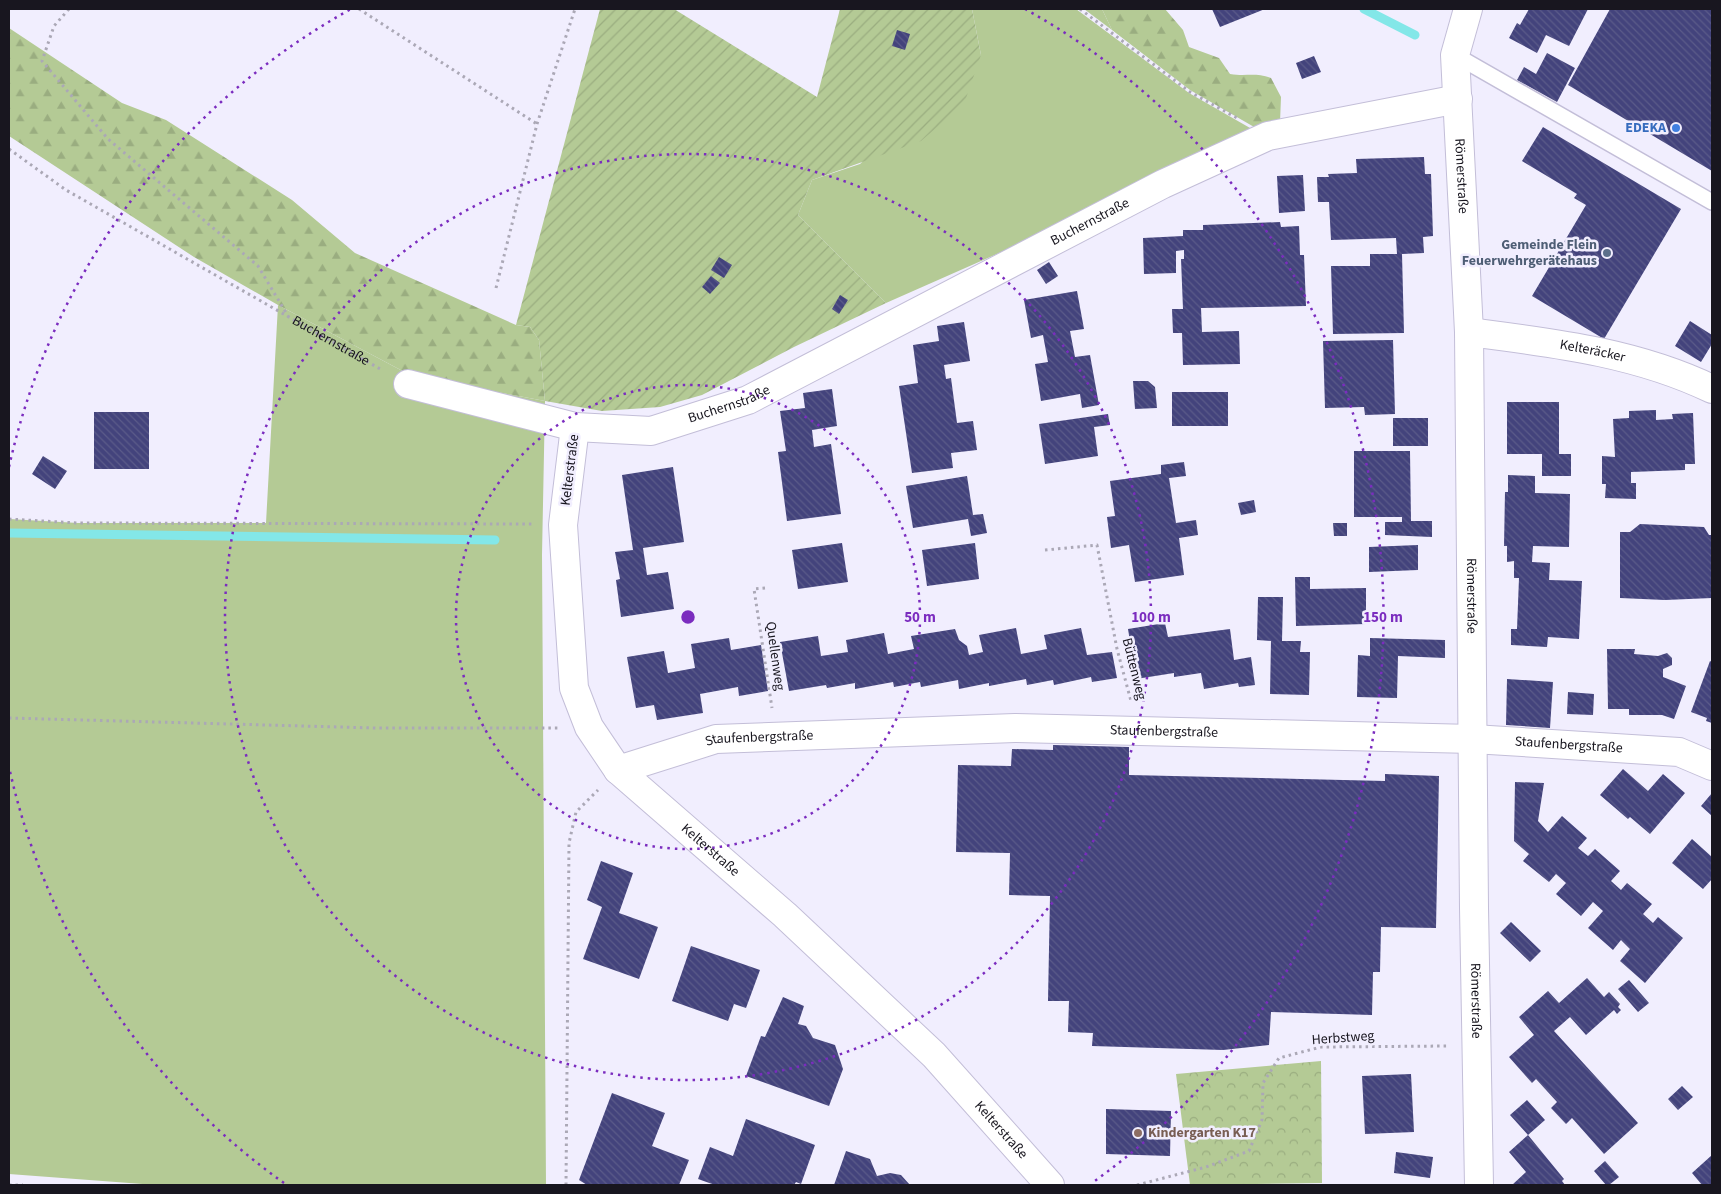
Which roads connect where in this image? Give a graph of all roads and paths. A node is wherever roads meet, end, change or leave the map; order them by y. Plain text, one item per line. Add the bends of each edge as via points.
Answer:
1 (68, 9) edge
2 (358, 9) edge
3 (575, 9) edge
4 (1080, 9) edge
5 (1468, 9) edge
6 (1455, 55) junction
7 (1458, 99) junction
8 (537, 124) junction
9 (1268, 136) junction
10 (9, 149) edge
11 (1712, 202) edge
12 (496, 288) dead end
13 (289, 317) junction
14 (1469, 332) junction
15 (408, 384) joint
16 (1712, 388) edge
17 (575, 427) junction
18 (9, 519) edge
19 (563, 525) junction
20 (1046, 550) dead end
21 (766, 588) dead end
22 (9, 718) edge
23 (589, 727) junction
24 (1138, 731) junction
25 (776, 737) junction
26 (1473, 739) junction
27 (1712, 766) edge
28 (618, 770) junction
29 (1476, 1045) junction
30 (9, 1185) edge
31 (23, 1185) edge
32 (566, 1185) edge
33 (1050, 1185) edge
34 (1138, 1185) edge
35 (1479, 1185) edge

1 - 13 path via 54,26 42,61 108,139 258,266
2 - 8 path
3 - 8 path
4 - 9 path via 1190,92
5 - 6 street, Römerstraße
6 - 7 street, Römerstraße
6 - 11 lane
7 - 9 street, Buchernstraße
7 - 14 street, Römerstraße
8 - 12 path
9 - 17 street, Buchernstraße via 1163,184 748,400 651,431
10 - 13 path, Buchernstraße via 66,190
13 - 15 path, Buchernstraße
14 - 16 street, Kelteräcker via 1590,348 1678,372
14 - 26 street, Römerstraße
15 - 17 street, Buchernstraße
17 - 19 street, Kelterstraße
18 - 19 path via 78,523
19 - 23 street, Kelterstraße via 574,688
20 - 24 path, Büttenweg via 1097,545 1117,649
21 - 25 path, Quellenweg via 754,589
22 - 23 path via 376,728
23 - 28 street, Kelterstraße
24 - 25 street, Staufenbergstraße via 1015,728
24 - 26 street, Staufenbergstraße
25 - 28 street, Staufenbergstraße via 716,739
26 - 27 street, Staufenbergstraße via 1679,752
26 - 29 street, Römerstraße
28 - 32 path via 576,812 569,843
28 - 33 street, Kelterstraße via 785,915 934,1055
29 - 34 path, Herbstweg via 1321,1048 1279,1058 1263,1083 1262,1120 1249,1151 1206,1167
29 - 35 street, Römerstraße
30 - 31 path

